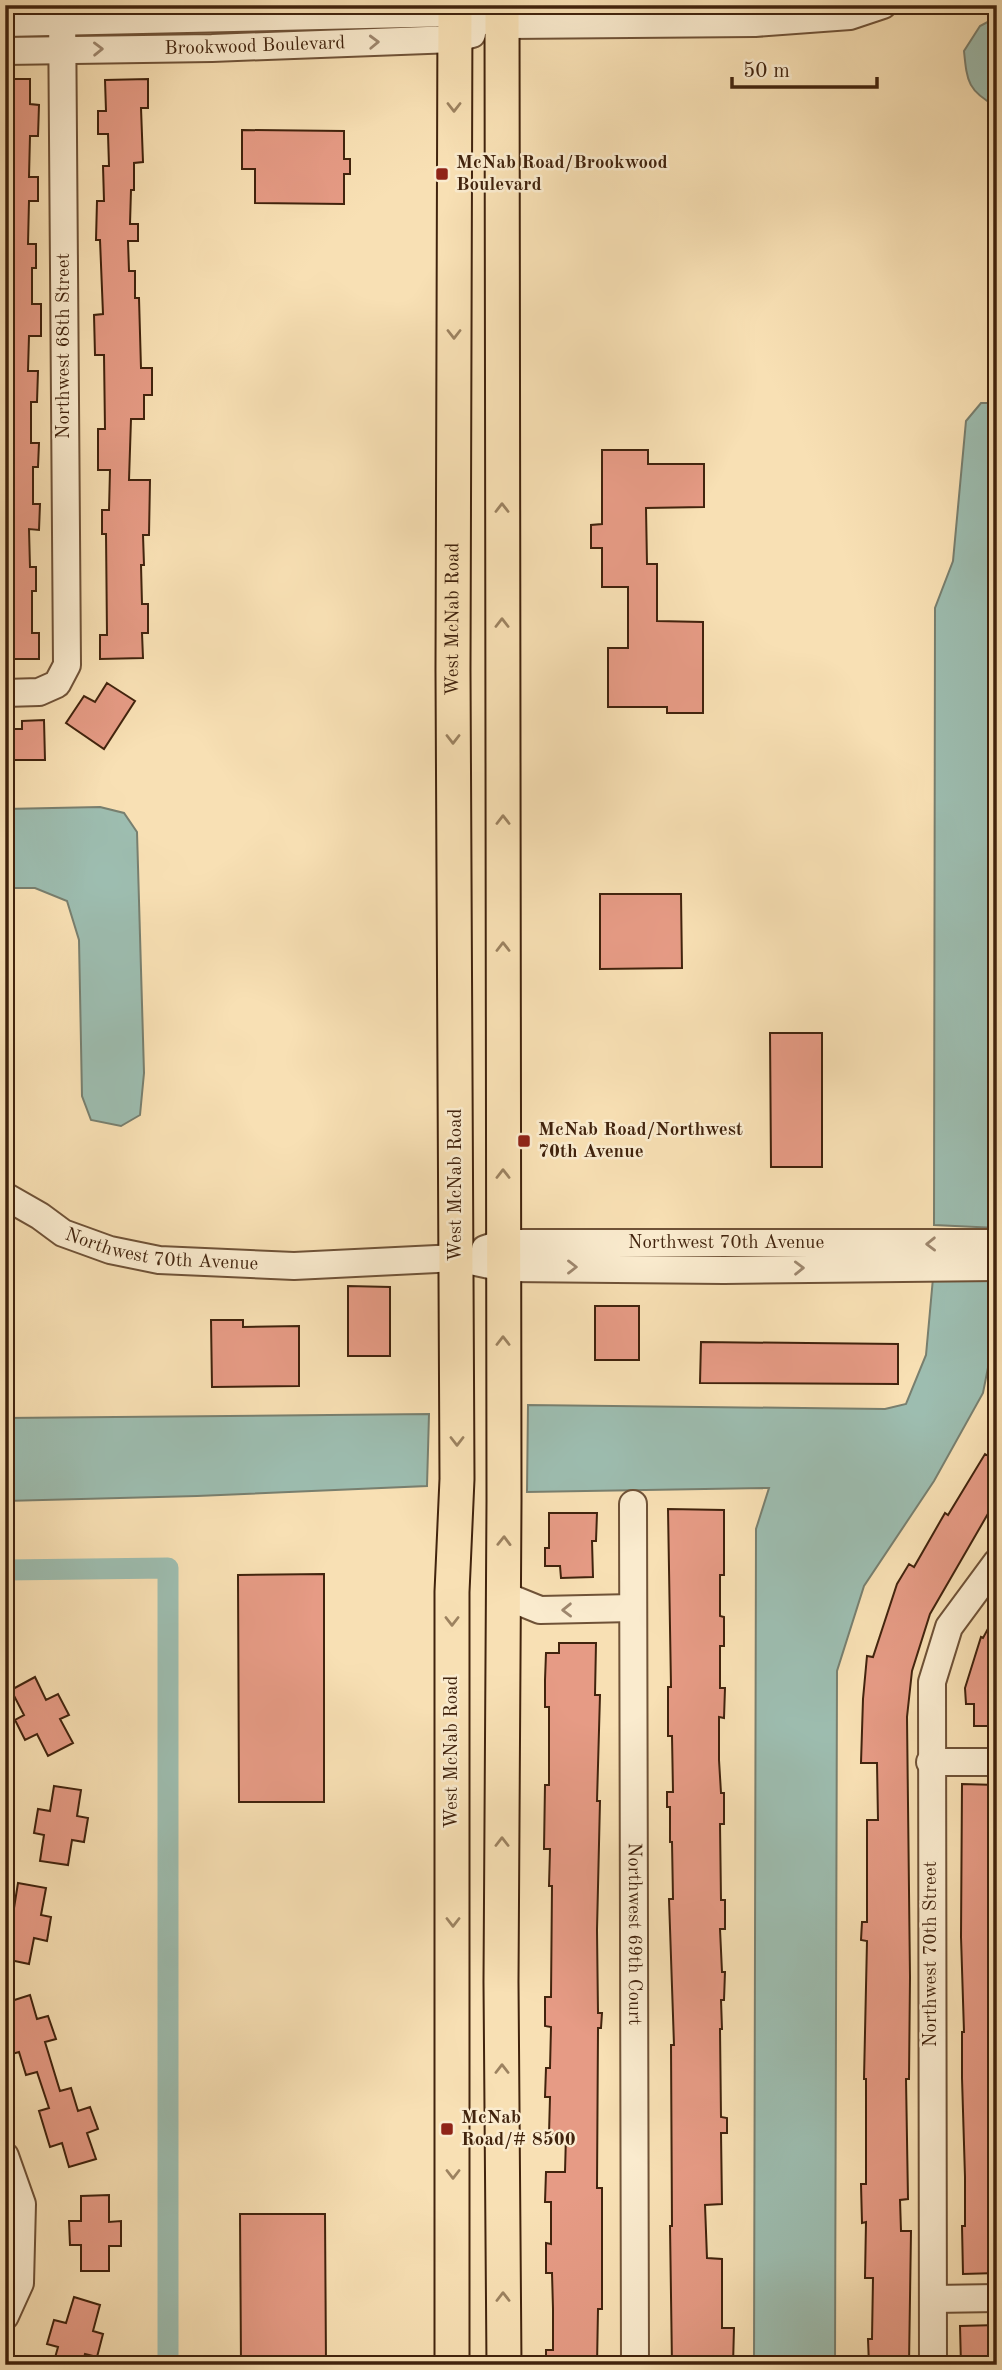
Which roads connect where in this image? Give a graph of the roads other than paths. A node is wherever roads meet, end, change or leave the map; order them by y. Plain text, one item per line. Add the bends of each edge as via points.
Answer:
1 (883, 5) edge
2 (62, 13) edge
3 (503, 15) edge
4 (454, 19) edge
5 (5, 23) edge
6 (62, 50) junction
7 (5, 51) edge
8 (5, 693) edge
9 (5, 1196) edge
10 (997, 1243) edge
11 (503, 1255) junction
12 (457, 1258) junction
13 (997, 1267) edge
14 (633, 1504) dead end
15 (997, 1562) edge
16 (503, 1594) junction
17 (633, 1608) junction
18 (930, 1762) junction
19 (997, 1762) edge
20 (5, 2156) edge
21 (997, 2298) edge
22 (933, 2300) junction
23 (5, 2316) edge
24 (452, 2365) edge
25 (504, 2365) edge
26 (635, 2365) edge
27 (933, 2365) edge

1 - 3 street, Brookwood Boulevard via 850,16 755,23
2 - 4 street, Brookwood Boulevard
2 - 5 street, Brookwood Boulevard
2 - 6 street, Northwest 68th Street
3 - 4 street, Brookwood Boulevard
11 -> 3 main road
6 -> 4 street, Brookwood Boulevard via 212,48
4 -> 12 main road, West McNab Road
6 - 7 street, Brookwood Boulevard
6 - 8 street, Northwest 68th Street via 67,665 57,684 39,692
9 - 12 street, Northwest 70th Avenue via 63,1233 110,1250 159,1260 294,1266
10 -> 11 street, Northwest 70th Avenue
11 - 12 street, Northwest 70th Avenue
11 -> 13 street, Northwest 70th Avenue via 724,1270
16 -> 11 main road
12 -> 24 main road, West McNab Road
14 - 17 street, Northwest 69th Court
15 - 18 street, Northwest 70th Street via 949,1627 932,1682
17 -> 16 street via 540,1610
25 -> 16 main road
17 - 26 street, Northwest 69th Court
18 - 19 street
18 - 22 street, Northwest 70th Street
20 - 23 street via 22,2204 20,2283
21 - 22 street
22 - 27 street, Northwest 70th Street

